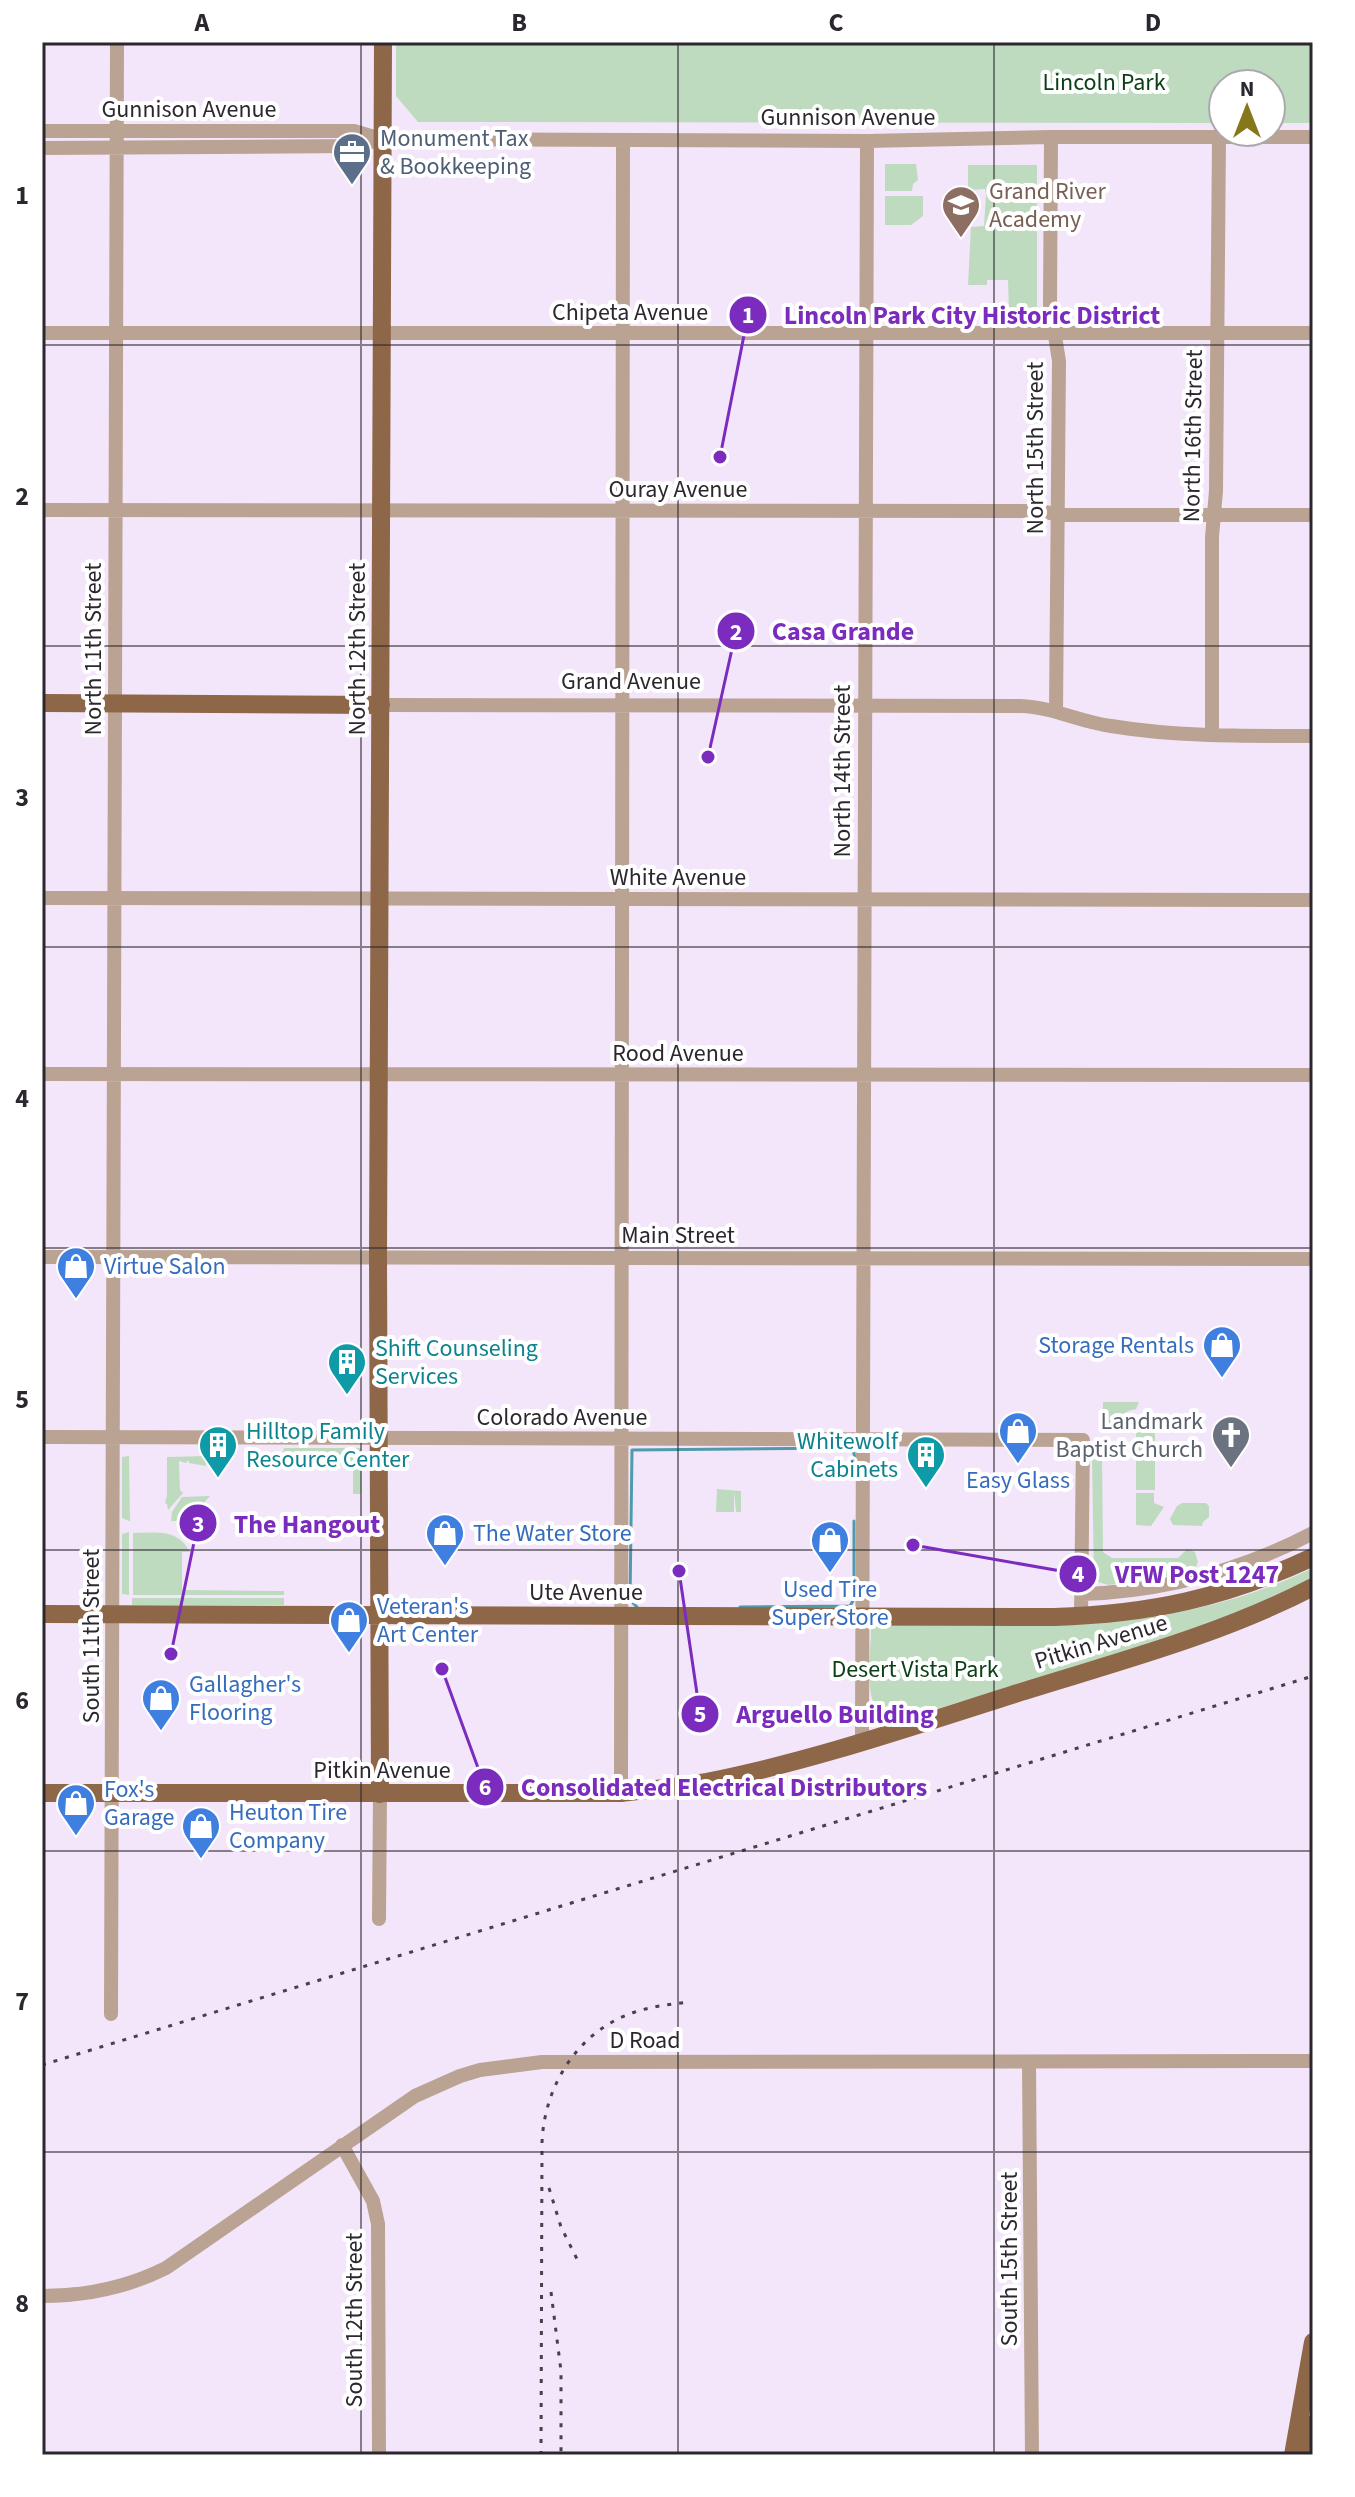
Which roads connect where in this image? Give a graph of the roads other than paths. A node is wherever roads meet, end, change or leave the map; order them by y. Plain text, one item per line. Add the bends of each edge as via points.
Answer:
1 (117, 42) edge
2 (383, 42) edge
3 (42, 131) edge
4 (117, 131) junction
5 (1051, 137) junction
6 (1207, 137) edge
7 (1287, 137) edge
8 (1313, 137) edge
9 (383, 139) junction
10 (623, 140) junction
11 (867, 141) junction
12 (42, 148) edge
13 (117, 148) junction
14 (1219, 148) edge
15 (42, 333) edge
16 (116, 333) junction
17 (866, 333) junction
18 (1217, 333) junction
19 (1313, 333) edge
20 (382, 334) junction
21 (623, 334) junction
22 (1054, 334) junction
23 (42, 510) edge
24 (116, 510) junction
25 (382, 510) junction
26 (623, 511) junction
27 (865, 511) junction
28 (1213, 514) junction
29 (1058, 515) junction
30 (1313, 515) edge
31 (42, 703) edge
32 (115, 703) junction
33 (381, 705) junction
34 (622, 705) junction
35 (864, 705) junction
36 (1056, 711) junction
37 (1212, 735) junction
38 (1313, 736) edge
39 (42, 898) edge
40 (115, 898) junction
41 (379, 899) junction
42 (621, 899) junction
43 (864, 899) junction
44 (1313, 900) edge
45 (379, 1073) junction
46 (42, 1074) edge
47 (115, 1074) junction
48 (621, 1075) junction
49 (863, 1075) junction
50 (1313, 1075) edge
51 (42, 1257) edge
52 (114, 1257) junction
53 (378, 1257) junction
54 (621, 1257) junction
55 (863, 1258) junction
56 (1313, 1259) edge
57 (42, 1437) edge
58 (113, 1437) junction
59 (379, 1438) junction
60 (620, 1439) junction
61 (863, 1440) junction
62 (1313, 1533) edge
63 (1313, 1557) edge
64 (1313, 1587) edge
65 (1083, 1594) junction
66 (113, 1613) junction
67 (42, 1614) edge
68 (378, 1616) junction
69 (620, 1616) junction
70 (862, 1616) junction
71 (1081, 1616) junction
72 (862, 1741) junction
73 (42, 1793) edge
74 (112, 1793) junction
75 (621, 1793) junction
76 (380, 1794) junction
77 (379, 1919) dead end
78 (111, 2014) dead end
79 (1313, 2061) edge
80 (1029, 2062) junction
81 (342, 2145) junction
82 (42, 2296) edge
83 (1313, 2342) edge
84 (1313, 2424) edge
85 (379, 2455) edge
86 (1032, 2455) edge
87 (1293, 2455) edge
88 (1308, 2455) edge

1 - 4 street, North 11th Street
2 - 9 main road, North 12th Street
3 - 4 street, Gunnison Avenue
4 - 9 street, Gunnison Avenue via 354,131
4 - 13 street, North 11th Street
5 - 6 street, Gunnison Avenue
5 - 11 street, Gunnison Avenue
5 - 22 street, North 15th Street
7 - 8 street, Gunnison Avenue
9 - 10 street, Gunnison Avenue
9 - 13 street, Gunnison Avenue via 355,146
9 - 20 main road, North 12th Street
10 - 11 street, Gunnison Avenue
10 - 21 street
11 - 17 street, North 14th Street
12 - 13 street, Gunnison Avenue
13 - 16 street, North 11th Street
14 - 18 street, North 16th Street
15 - 16 street, Chipeta Avenue
16 - 20 street, Chipeta Avenue
16 - 24 street, North 11th Street
17 - 21 street, Chipeta Avenue
17 - 22 street, Chipeta Avenue
17 - 27 street, North 14th Street
18 - 19 street, Chipeta Avenue
18 - 22 street, Chipeta Avenue
18 - 28 street, North 16th Street
20 - 21 street, Chipeta Avenue
20 - 25 main road, North 12th Street
21 - 26 street
22 - 29 street, North 15th Street via 1059,361
23 - 24 street, Ouray Avenue
24 - 25 street, Ouray Avenue
24 - 32 street, North 11th Street
25 - 26 street, Ouray Avenue
25 - 33 main road, North 12th Street
26 - 27 street, Ouray Avenue
26 - 34 street
27 - 29 street, Ouray Avenue
27 - 35 street, North 14th Street
28 - 29 street, Ouray Avenue
28 - 30 street, Ouray Avenue
28 - 37 street, North 16th Street
29 - 36 street, North 15th Street
31 - 32 main road, Grand Avenue
32 - 33 main road, Grand Avenue
32 - 40 street, North 11th Street
33 - 34 street, Grand Avenue
33 - 41 main road, North 12th Street
34 - 35 street, Grand Avenue
34 - 42 street
35 - 36 street, Grand Avenue
35 - 43 street, North 14th Street
36 - 37 street, Grand Avenue via 1113,727
37 - 38 street, Grand Avenue
39 - 40 street, White Avenue
40 - 41 street, White Avenue
40 - 47 street, North 11th Street
41 - 42 street, White Avenue
41 - 45 main road, North 12th Street
42 - 43 street, White Avenue
42 - 48 street
43 - 44 street, White Avenue
43 - 49 street, North 14th Street
45 - 47 street, Rood Avenue
45 - 48 street, Rood Avenue
45 - 53 main road, North 12th Street
46 - 47 street, Rood Avenue
47 - 52 street, North 11th Street
48 - 49 street, Rood Avenue
48 - 54 street
49 - 50 street, Rood Avenue
49 - 55 street, North 14th Street
51 - 52 street, Main Street
52 - 53 street, Main Street
52 - 58 street, South 11th Street
53 - 54 street, Main Street
53 - 59 main road
54 - 55 street, Main Street
54 - 60 street
55 - 56 street, Main Street
55 - 61 street, North 14th Street
57 - 58 street, Colorado Avenue
58 - 59 street, Colorado Avenue
58 - 66 street, South 11th Street
59 - 60 street, Colorado Avenue
59 - 68 main road
60 - 61 street, Colorado Avenue
60 - 69 street
61 - 65 street, Colorado Avenue via 1083,1440
61 - 70 street, North 14th Street
62 - 65 street via 1208,1574
63 - 71 main road, Ute Avenue via 1212,1596 1147,1610
64 - 72 main road, Pitkin Avenue via 1173,1646
65 - 71 street
66 - 67 main road, Ute Avenue
66 - 68 main road, Ute Avenue
66 - 74 street, South 11th Street
68 - 69 main road, Ute Avenue
68 - 76 main road
69 - 70 main road, Ute Avenue
69 - 75 street
70 - 71 main road, Ute Avenue
70 - 72 street, North 14th Street
72 - 75 main road, Pitkin Avenue via 712,1781
73 - 74 main road, Pitkin Avenue
74 - 76 main road, Pitkin Avenue
74 - 78 street, South 11th Street
75 - 76 main road, Pitkin Avenue
76 - 77 street
79 - 80 street, D Road
80 - 81 street, D Road via 509,2065 438,2084
80 - 86 street, South 15th Street
81 - 82 street, D Road via 166,2268 100,2292
81 - 85 street, South 12th Street via 373,2201 378,2224
83 - 87 main road
84 - 88 main road

